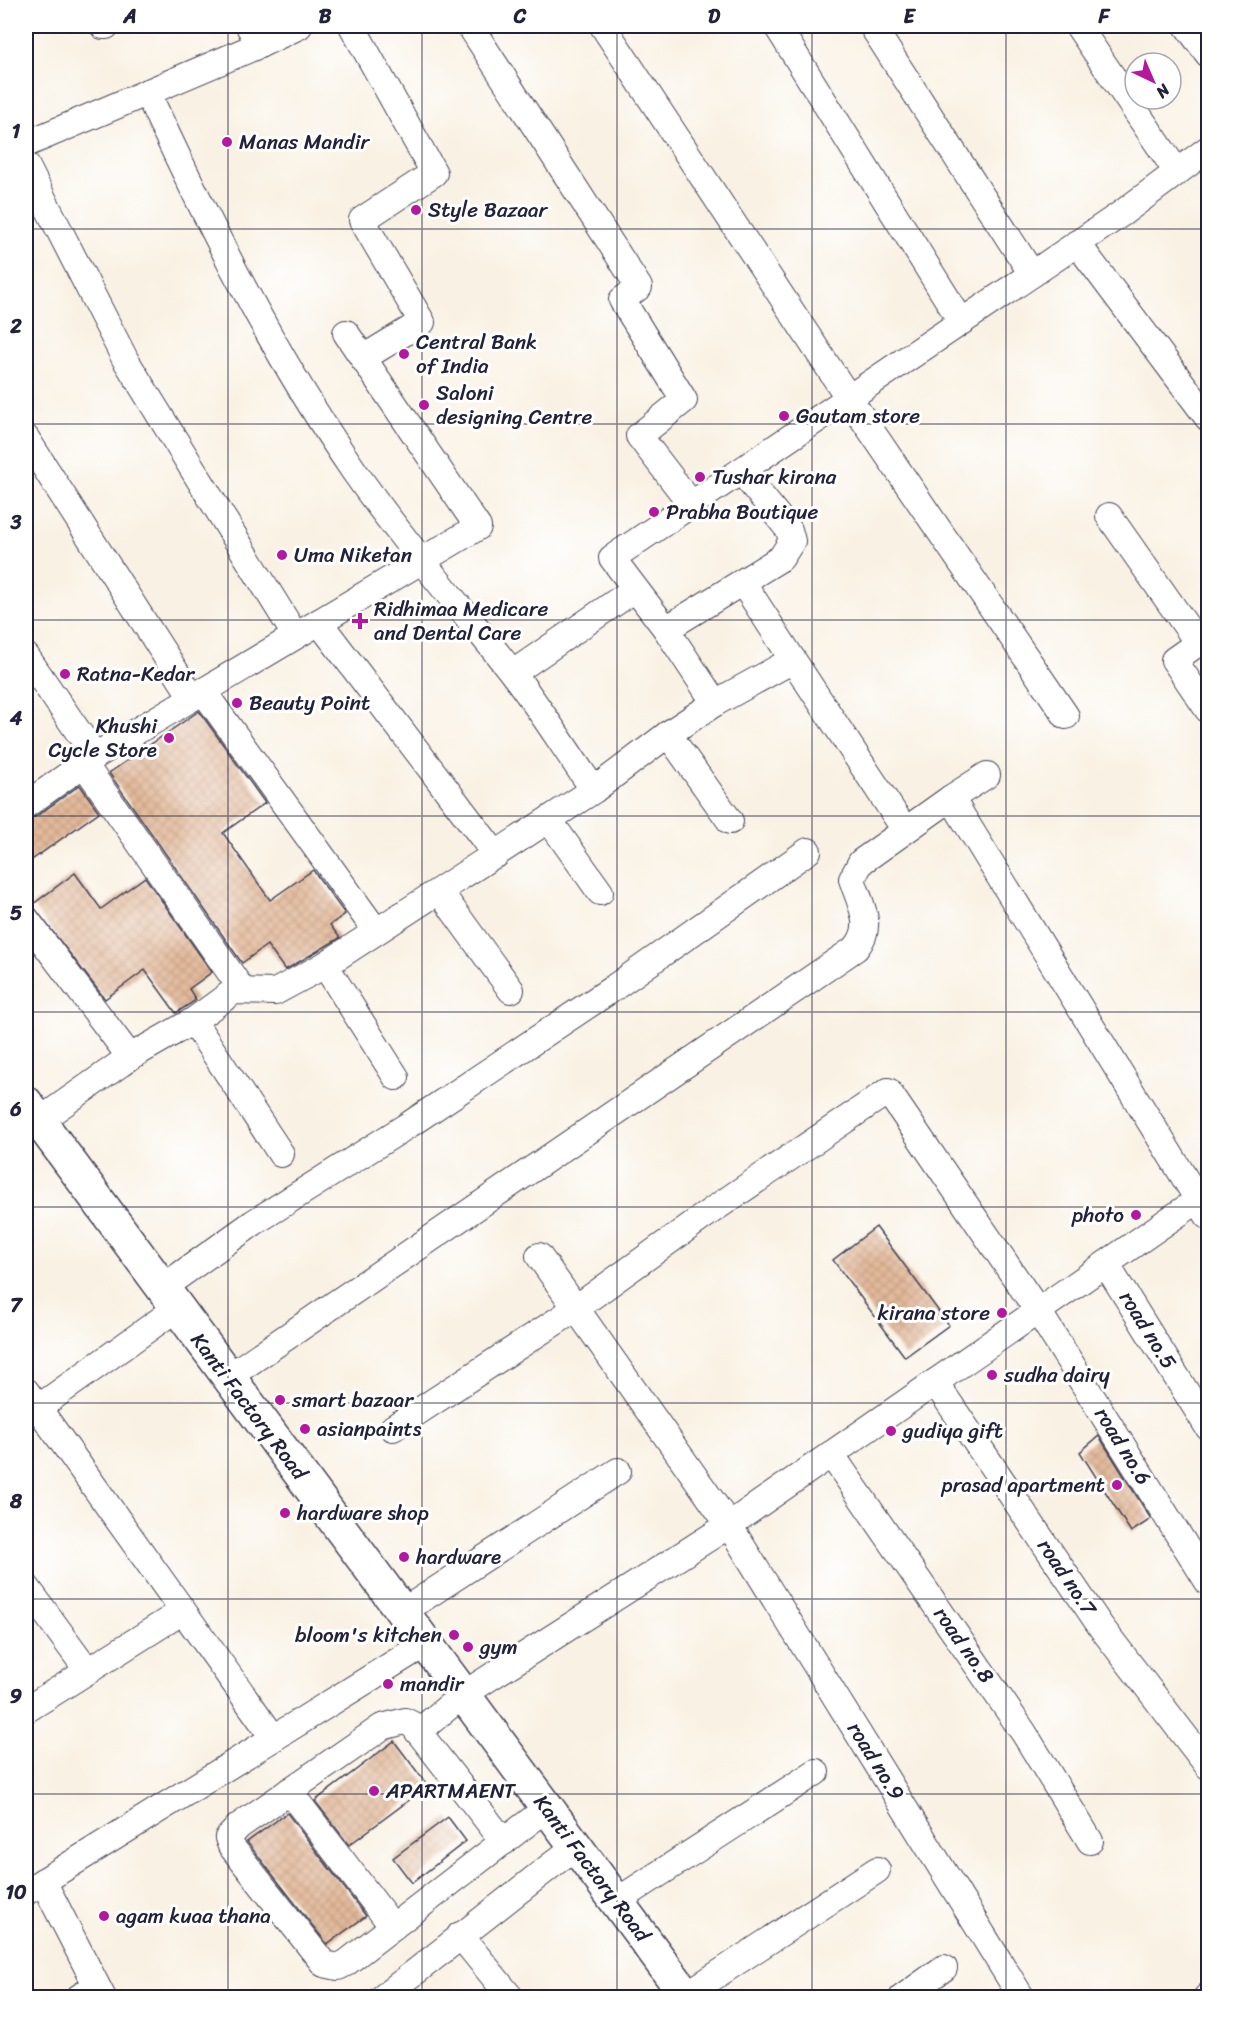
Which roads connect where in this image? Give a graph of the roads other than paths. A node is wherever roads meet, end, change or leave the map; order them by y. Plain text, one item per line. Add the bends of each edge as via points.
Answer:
1 (299, 26) edge
2 (352, 26) edge
3 (470, 26) edge
4 (603, 26) edge
5 (777, 26) edge
6 (872, 26) edge
7 (1078, 26) edge
8 (1187, 26) edge
9 (254, 35) edge
10 (1209, 54) edge
11 (147, 92) junction
12 (26, 144) edge
13 (1209, 149) edge
14 (26, 165) edge
15 (1177, 172) junction
16 (1077, 243) junction
17 (1032, 274) junction
18 (961, 321) junction
19 (346, 333) dead end
20 (363, 358) junction
21 (848, 397) junction
22 (1209, 418) edge
23 (26, 438) edge
24 (741, 471) junction
25 (692, 505) junction
26 (1110, 516) dead end
27 (421, 561) junction
28 (743, 583) junction
29 (635, 589) junction
30 (319, 622) junction
31 (666, 629) junction
32 (295, 635) junction
33 (1204, 639) edge
34 (26, 656) edge
35 (793, 660) junction
36 (513, 673) junction
37 (198, 694) junction
38 (716, 703) junction
39 (1209, 710) edge
40 (1066, 716) dead end
41 (668, 734) junction
42 (89, 760) junction
43 (987, 775) dead end
44 (594, 790) junction
45 (951, 798) junction
46 (26, 805) edge
47 (549, 820) junction
48 (729, 821) dead end
49 (905, 830) junction
50 (808, 851) dead end
51 (496, 855) junction
52 (440, 892) junction
53 (600, 892) dead end
54 (26, 919) edge
55 (376, 931) junction
56 (325, 965) junction
57 (511, 990) dead end
58 (243, 991) junction
59 (193, 1021) junction
60 (130, 1057) junction
61 (396, 1077) dead end
62 (32, 1112) edge
63 (281, 1154) dead end
64 (1205, 1203) edge
65 (539, 1256) dead end
66 (1106, 1264) junction
67 (169, 1298) junction
68 (577, 1307) junction
69 (1038, 1311) junction
70 (228, 1377) junction
71 (935, 1382) junction
72 (32, 1400) edge
73 (1209, 1427) edge
74 (393, 1428) dead end
75 (831, 1454) junction
76 (618, 1471) dead end
77 (729, 1525) junction
78 (1209, 1582) edge
79 (26, 1586) edge
80 (183, 1611) junction
81 (402, 1612) junction
82 (426, 1644) junction
83 (88, 1671) junction
84 (464, 1694) junction
85 (26, 1710) edge
86 (418, 1732) junction
87 (273, 1737) junction
88 (1208, 1766) edge
89 (816, 1772) dead end
90 (289, 1791) junction
91 (547, 1808) junction
92 (1090, 1840) dead end
93 (504, 1842) junction
94 (576, 1846) junction
95 (876, 1870) dead end
96 (34, 1886) edge
97 (617, 1901) junction
98 (393, 1927) junction
99 (460, 1935) junction
100 (944, 1968) dead end
101 (92, 1994) edge
102 (687, 1996) edge
103 (382, 1998) edge
104 (511, 1998) edge
105 (902, 1998) edge
106 (1022, 1998) edge

1 - 9 street
2 - 20 street via 434,173 362,220 422,322
3 - 25 street via 639,287 622,300 684,400 639,436
4 - 21 street
5 - 18 street
6 - 17 street
7 - 15 street
8 - 10 street
9 - 11 street
11 - 12 street
11 - 27 street via 207,222 286,365 354,471
13 - 15 street
14 - 32 street via 125,358
15 - 16 street
16 - 17 street
16 - 22 street
17 - 18 street
18 - 21 street
19 - 20 street
20 - 27 street via 478,527
21 - 24 street
21 - 40 street
23 - 37 street
24 - 25 street
24 - 28 street via 789,530 792,541 782,558
25 - 29 street via 612,558
26 - 33 street
27 - 30 street
27 - 36 street
28 - 31 street
28 - 35 street
29 - 31 street
29 - 36 street
30 - 32 street
30 - 51 street
31 - 38 street
32 - 37 street
33 - 39 street via 1174,660
34 - 42 street
35 - 38 street
35 - 49 street
36 - 44 street
37 - 42 street
37 - 55 street
38 - 41 street
41 - 44 street
41 - 48 street
42 - 46 street
42 - 58 street
43 - 45 street
44 - 47 street
45 - 49 street
45 - 64 street
47 - 51 street
47 - 53 street
49 - 70 street via 861,862 852,879 866,921 865,937 856,948
50 - 67 street via 612,989 253,1223
51 - 52 street
52 - 55 street
52 - 57 street
54 - 60 street
55 - 56 street
56 - 58 street via 275,992
56 - 61 street
58 - 59 street via 234,991
59 - 60 street
59 - 63 street
60 - 62 street
62 - 67 street, Kanti Factory Road
64 - 66 street
65 - 68 street, road no.9
66 - 69 street
66 - 73 street, road no.5
67 - 70 street, Kanti Factory Road
67 - 72 street
68 - 69 street, road no.6 via 888,1091
68 - 74 street
68 - 77 street, road no.9
69 - 71 street
69 - 78 street, road no.6
70 - 81 street, Kanti Factory Road
71 - 75 street
71 - 88 street, road no.7 via 1101,1627
72 - 80 street
75 - 77 street
75 - 92 street, road no.8 via 1024,1733
76 - 81 street
77 - 84 street
77 - 106 street, road no.9
79 - 83 street
80 - 83 street
80 - 87 street
81 - 82 street, Kanti Factory Road
82 - 84 street, Kanti Factory Road
82 - 87 street
83 - 85 street
84 - 86 street
84 - 91 street, Kanti Factory Road
86 - 90 street via 405,1721 382,1727
86 - 93 street
87 - 96 street
89 - 97 street
90 - 98 street
90 - 98 street via 232,1832 228,1838 231,1845 324,1964 338,1967 346,1963
91 - 93 street
91 - 94 street, Kanti Factory Road
93 - 98 street
94 - 97 street, Kanti Factory Road
94 - 99 street
95 - 102 street
96 - 101 street
97 - 102 street, Kanti Factory Road
99 - 103 street
99 - 104 street
100 - 105 street

